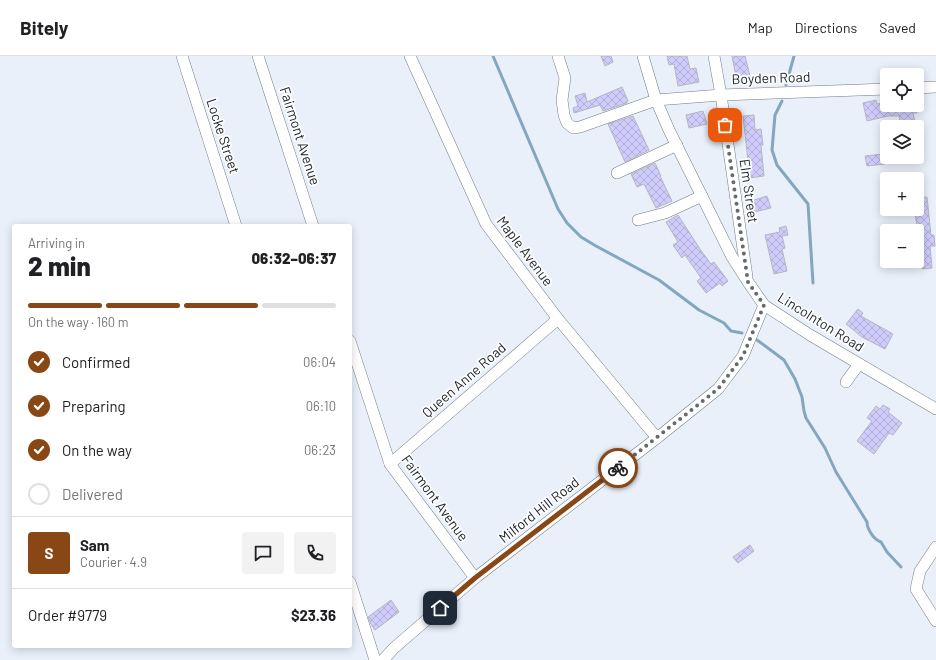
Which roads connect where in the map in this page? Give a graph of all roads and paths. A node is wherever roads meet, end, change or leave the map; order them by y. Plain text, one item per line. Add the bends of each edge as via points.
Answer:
1 (182, 56) edge
2 (258, 56) edge
3 (410, 56) edge
4 (558, 56) edge
5 (642, 56) edge
6 (714, 56) edge
7 (936, 87) edge
8 (924, 88) edge
9 (880, 89) edge
10 (721, 95) junction
11 (656, 100) junction
12 (677, 145) junction
13 (617, 173) dead end
14 (702, 196) junction
15 (638, 220) dead end
16 (235, 224) edge
17 (312, 224) edge
18 (748, 282) junction
19 (764, 305) junction
20 (558, 319) junction
21 (352, 347) edge
22 (859, 364) junction
23 (846, 382) dead end
24 (936, 409) edge
25 (657, 438) junction
26 (390, 464) junction
27 (936, 547) edge
28 (475, 578) junction
29 (352, 588) edge
30 (936, 622) edge
31 (375, 660) edge
32 (384, 660) edge

1 - 16 street, Locke Street
2 - 17 street, Fairmont Avenue
3 - 20 street, Maple Avenue via 486,224
4 - 11 street, Boyden Road via 565,78 562,100 564,115 573,128
5 - 11 street, Lincolnton Road
6 - 10 street, Elm Street
7 - 8 street
9 - 10 street, Boyden Road
10 - 11 street, Boyden Road
10 - 18 street, Elm Street
11 - 12 street, Lincolnton Road
12 - 13 street
12 - 14 street, Lincolnton Road
14 - 15 street via 666,213
14 - 18 street, Lincolnton Road via 732,257
18 - 19 street, Lincolnton Road
19 - 22 street, Lincolnton Road
19 - 25 street, Milford Hill Road via 743,356 718,389
20 - 25 street, Maple Avenue
20 - 26 street, Queen Anne Road
21 - 26 street, Fairmont Avenue
22 - 23 street
22 - 24 street, Lincolnton Road
25 - 28 street, Milford Hill Road
26 - 28 street, Fairmont Avenue
27 - 30 street via 920,571 916,589
28 - 32 street, Milford Hill Road via 394,648
29 - 31 street

